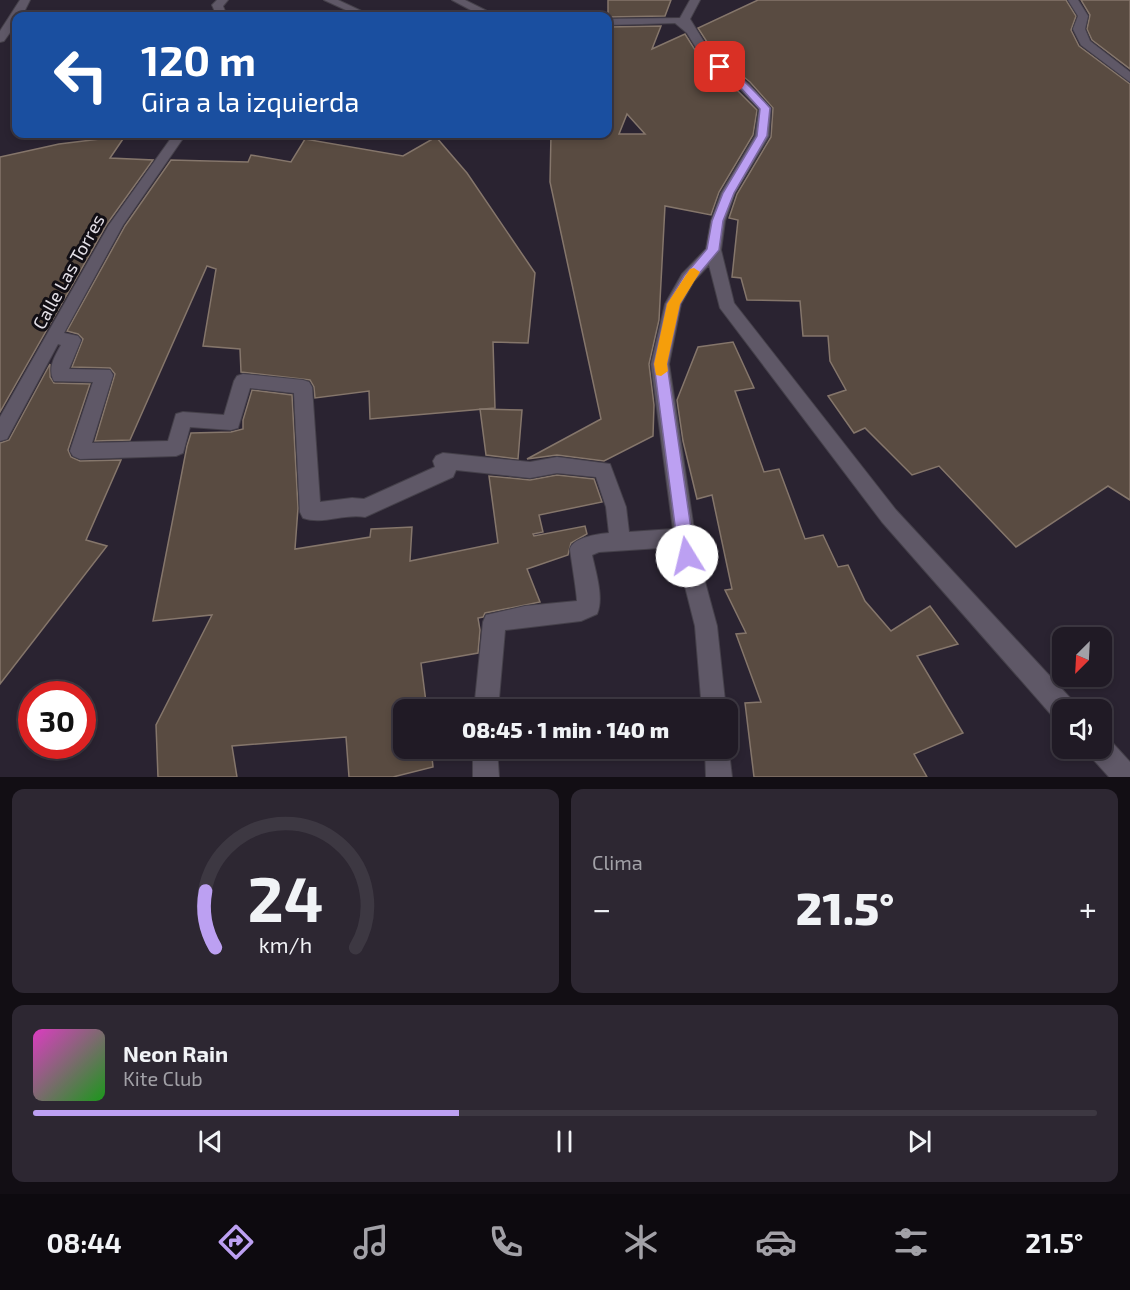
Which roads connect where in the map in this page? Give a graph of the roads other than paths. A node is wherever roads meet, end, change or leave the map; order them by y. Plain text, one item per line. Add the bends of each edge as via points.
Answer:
1 (223, 0) edge
2 (329, 0) edge
3 (457, 0) edge
4 (695, 0) edge
5 (1073, 0) edge
6 (220, 12) edge
7 (358, 12) edge
8 (482, 12) edge
9 (612, 22) edge
10 (12, 23) edge
11 (694, 33) junction
12 (0, 39) edge
13 (1130, 78) edge
14 (177, 138) edge
15 (713, 250) junction
16 (54, 338) junction
17 (0, 434) edge
18 (684, 537) junction
19 (620, 543) junction
20 (487, 699) edge
21 (713, 699) edge
22 (1054, 699) edge
23 (485, 759) edge
24 (718, 759) edge
25 (1110, 759) edge
26 (486, 777) edge
27 (719, 777) edge
28 (1126, 777) edge

1 - 6 street via 217,5
2 - 7 street
3 - 8 street
4 - 11 street via 685,19
5 - 13 street via 1083,16 1079,29 1085,44
9 - 11 street via 677,20
10 - 12 street
11 - 15 street via 707,57 765,108 762,136 728,193
14 - 16 street, Calle Las Torres via 116,225
15 - 18 street via 688,278 673,304 660,364
15 - 22 street via 726,304 889,516
16 - 17 street, Calle Las Torres
16 - 19 street via 72,340 60,365 60,376 104,375 80,451 176,448 183,419 231,423 243,381 303,387 310,512 365,508 446,471 443,461 530,470 557,465 584,467 603,470 616,507
18 - 19 street
18 - 21 street via 706,626
19 - 20 street via 597,543 580,550 589,607 494,622
23 - 26 street
24 - 27 street
25 - 28 street

